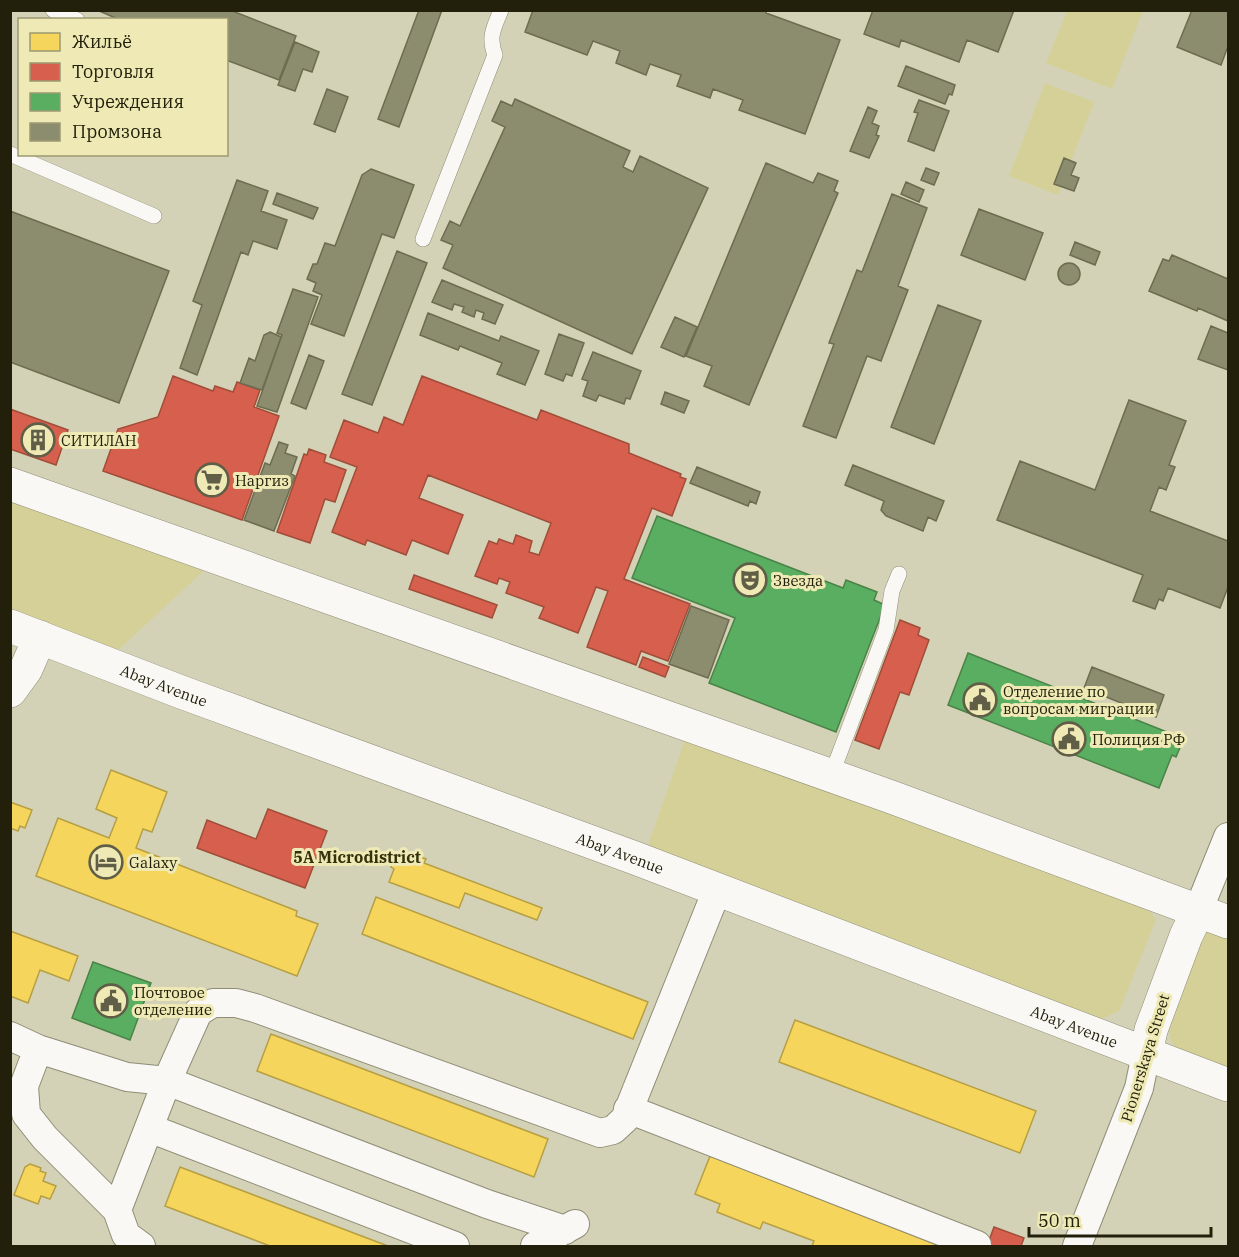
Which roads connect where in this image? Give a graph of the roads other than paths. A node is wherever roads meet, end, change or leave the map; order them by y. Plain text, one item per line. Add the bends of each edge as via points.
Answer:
1 (53, 10) edge
2 (501, 10) edge
3 (72, 18) edge
4 (10, 153) edge
5 (154, 216) dead end
6 (423, 239) dead end
7 (10, 484) edge
8 (899, 574) dead end
9 (10, 626) edge
10 (40, 637) junction
11 (10, 691) edge
12 (831, 776) junction
13 (1228, 837) edge
14 (717, 890) junction
15 (1198, 911) junction
16 (1228, 922) edge
17 (10, 1036) edge
18 (38, 1048) junction
19 (1146, 1054) junction
20 (167, 1082) junction
21 (1228, 1085) edge
22 (628, 1109) junction
23 (149, 1128) junction
24 (117, 1210) junction
25 (141, 1246) edge
26 (454, 1246) edge
27 (535, 1246) edge
28 (977, 1246) edge
29 (1077, 1246) edge

1 - 3 lane
2 - 6 lane via 491,43 495,55
4 - 5 lane
7 - 12 main road
8 - 12 lane via 886,630
9 - 10 main road, Abay Avenue
10 - 11 main road via 26,669
10 - 14 main road, Abay Avenue
12 - 15 main road
13 - 15 street, Pionerskaya Street
14 - 19 main road, Abay Avenue
14 - 22 street
15 - 16 main road
15 - 19 main road, Pionerskaya Street via 1151,1030
17 - 18 street
18 - 20 street via 127,1077
18 - 24 street via 24,1086 26,1114
19 - 21 main road, Abay Avenue
19 - 29 street, Pionerskaya Street via 1139,1088
20 - 22 street via 198,1012 213,1003 236,1003 600,1133 613,1130 625,1119
20 - 23 street
20 - 27 street via 487,1204 574,1225
22 - 28 street
23 - 24 street
23 - 26 street
24 - 25 street via 126,1235

